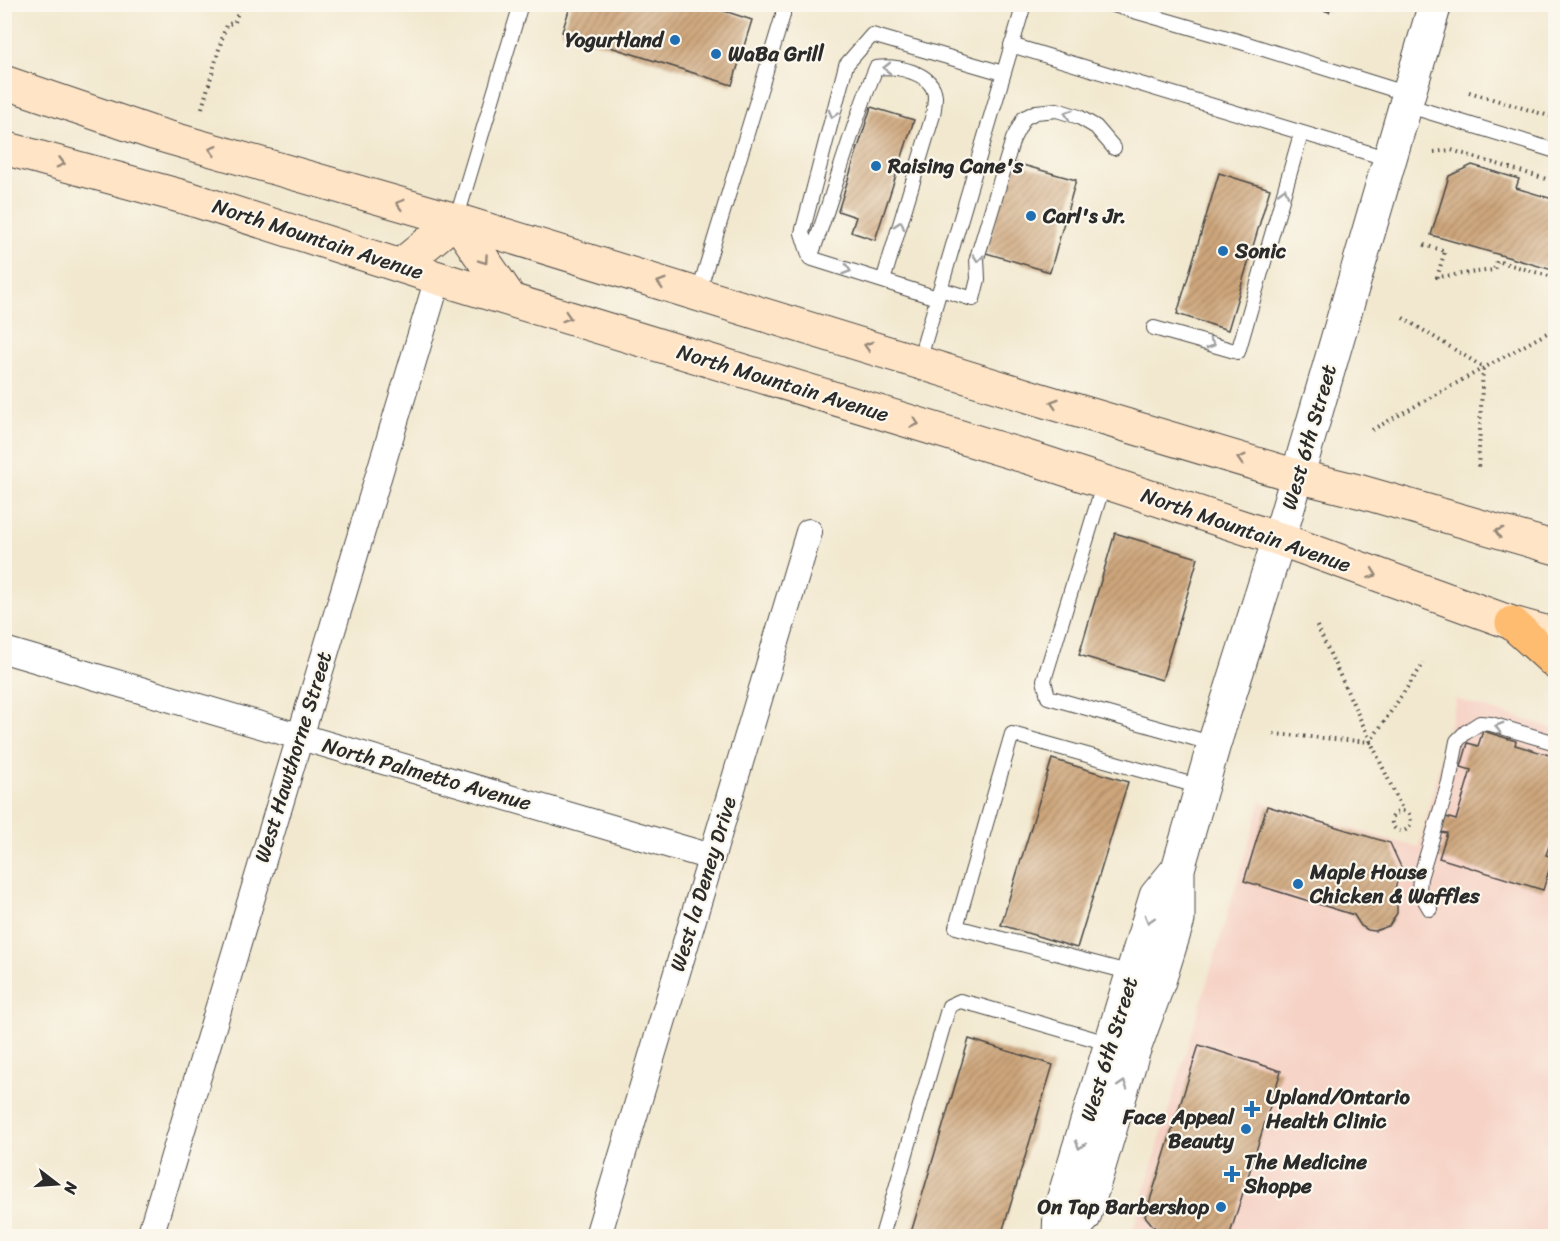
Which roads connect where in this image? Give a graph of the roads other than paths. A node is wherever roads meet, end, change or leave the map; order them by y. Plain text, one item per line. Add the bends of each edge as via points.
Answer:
1 (521, 4) edge
2 (783, 4) edge
3 (1024, 4) edge
4 (1110, 4) edge
5 (1435, 4) edge
6 (1011, 45) junction
7 (1003, 73) junction
8 (4, 82) edge
9 (1406, 99) junction
10 (1302, 134) junction
11 (4, 148) edge
12 (1114, 148) dead end
13 (1556, 151) edge
14 (1389, 159) junction
15 (456, 220) junction
16 (810, 258) junction
17 (400, 266) junction
18 (438, 278) junction
19 (883, 281) junction
20 (938, 293) junction
21 (698, 294) junction
22 (511, 300) junction
23 (1154, 328) dead end
24 (919, 361) junction
25 (1297, 476) junction
26 (1104, 482) junction
27 (809, 532) dead end
28 (1279, 539) junction
29 (1556, 548) edge
30 (1512, 623) junction
31 (1556, 635) edge
32 (4, 650) edge
33 (1556, 663) edge
34 (299, 737) junction
35 (1556, 743) edge
36 (1214, 744) junction
37 (1201, 787) junction
38 (711, 857) junction
39 (1178, 869) junction
40 (1430, 909) dead end
41 (1132, 974) junction
42 (1111, 1044) junction
43 (150, 1236) edge
44 (598, 1236) edge
45 (882, 1236) edge
46 (1059, 1236) edge
47 (1067, 1236) edge

1 - 15 lane
2 - 21 lane via 783,15
3 - 6 lane
4 - 9 lane via 1241,42
5 - 9 street, West 6th Street
6 - 7 lane
6 - 10 lane
7 -> 16 lane via 872,35 846,65 802,233
7 - 20 lane
15 -> 8 main road via 153,133
9 - 13 lane
9 - 14 street, West 6th Street
10 - 14 lane
23 -> 10 lane via 1238,352
11 -> 17 main road, North Mountain Avenue via 191,199
12 -> 20 lane via 1096,127 1079,117 1057,110 1036,112 1024,118 1013,139 977,258 978,279 973,299
14 - 25 street, West 6th Street
15 - 17 main road
21 -> 15 main road
15 -> 22 main road
16 -> 19 lane
19 -> 16 lane via 933,115 935,94 928,81 911,72 889,66 876,68
17 - 18 main road, North Mountain Avenue
18 - 22 main road, North Mountain Avenue
18 - 34 street, West Hawthorne Street
19 - 20 lane
20 - 24 lane
24 -> 21 main road
22 -> 26 main road, North Mountain Avenue
25 -> 24 main road
25 - 28 street, West 6th Street
29 -> 25 main road
26 - 28 main road, North Mountain Avenue
26 - 36 lane via 1044,680 1047,697
27 - 38 street, West la Deney Drive
28 -> 30 main road, North Mountain Avenue
28 - 36 street, West 6th Street
30 - 31 main road, North Mountain Avenue
30 - 33 highway
32 - 34 street, North Palmetto Avenue
34 - 38 street, North Palmetto Avenue
34 - 43 street, West Hawthorne Street
35 -> 40 lane via 1480,723 1457,741 1420,878 1419,890
36 - 37 street, West 6th Street
37 - 39 street, West 6th Street
37 - 41 lane via 1012,734 956,927
38 - 44 street, West la Deney Drive
39 -> 41 street, West 6th Street via 1156,896
47 -> 39 street, West 6th Street via 1084,1217 1133,1052 1178,920
41 - 42 street, West 6th Street
42 - 45 lane via 960,1001 948,1006
42 -> 46 street, West 6th Street via 1060,1210

